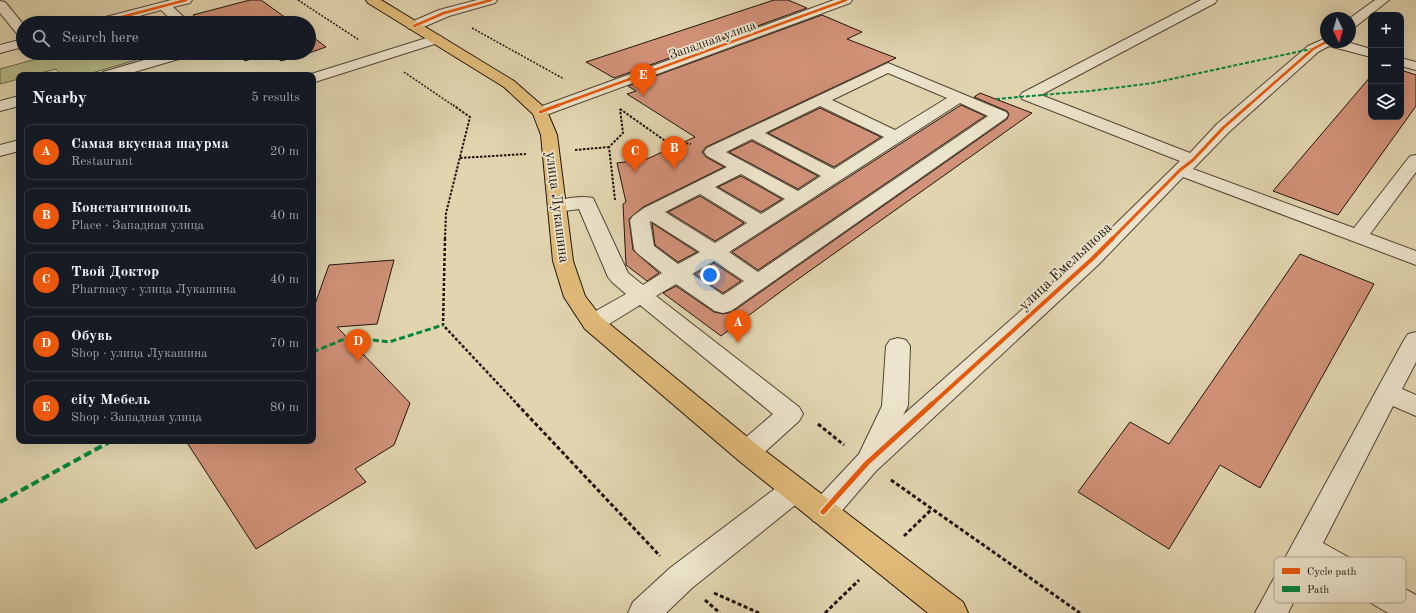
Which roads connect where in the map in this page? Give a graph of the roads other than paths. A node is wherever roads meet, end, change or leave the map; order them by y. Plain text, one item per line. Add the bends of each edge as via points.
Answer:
1 (186, 0) edge
2 (372, 0) edge
3 (491, 0) edge
4 (846, 0) edge
5 (1211, 0) edge
6 (1383, 0) edge
7 (0, 4) edge
8 (164, 6) junction
9 (126, 16) edge
10 (175, 16) edge
11 (1356, 20) edge
12 (16, 23) edge
13 (414, 26) junction
14 (436, 39) junction
15 (16, 45) edge
16 (1320, 45) edge
17 (1353, 48) edge
18 (0, 49) edge
19 (1368, 52) edge
20 (160, 60) edge
21 (1404, 63) edge
22 (1416, 66) edge
23 (118, 72) edge
24 (316, 77) edge
25 (959, 97) junction
26 (820, 100) junction
27 (16, 101) edge
28 (0, 106) edge
29 (540, 112) junction
30 (753, 133) junction
31 (896, 137) junction
32 (16, 146) edge
33 (0, 151) edge
34 (1416, 160) edge
35 (1186, 165) junction
36 (741, 167) junction
37 (834, 176) junction
38 (700, 187) junction
39 (799, 198) junction
40 (557, 206) junction
41 (651, 212) junction
42 (761, 223) junction
43 (1358, 236) junction
44 (715, 252) junction
45 (1416, 258) edge
46 (677, 274) junction
47 (759, 282) junction
48 (641, 294) junction
49 (593, 323) junction
50 (1416, 340) edge
51 (898, 346) dead end
52 (1388, 393) junction
53 (1416, 406) edge
54 (747, 452) junction
55 (867, 463) junction
56 (794, 490) junction
57 (823, 512) junction
58 (1306, 549) junction
59 (1302, 557) edge
60 (1320, 557) edge
61 (1276, 603) edge
62 (1400, 603) edge
63 (1416, 612) edge
64 (644, 613) edge
65 (952, 613) edge
66 (1271, 613) edge

1 - 8 street
2 - 13 main road, улица Лукашина
3 - 13 street via 444,13
4 - 29 street, Западная улица
5 - 35 street via 1028,96
6 - 11 street
7 - 12 street
8 - 9 street
8 - 10 street
13 - 14 main road, улица Лукашина
14 - 24 street
14 - 29 main road, улица Лукашина via 509,84
15 - 18 street
16 - 35 street, улица Емельянова via 1313,48 1222,128
17 - 19 street
20 - 23 street
21 - 22 street
25 - 26 street via 888,67
25 - 31 street
25 - 47 street via 1000,115
26 - 30 street
26 - 31 street
27 - 28 street
29 - 40 main road, улица Лукашина via 548,135
30 - 36 street via 713,152
30 - 37 street
31 - 37 street
32 - 33 street
34 - 43 street
35 - 43 street
35 - 55 street, улица Емельянова via 1092,259
36 - 38 street
36 - 39 street
37 - 39 street
38 - 41 street
38 - 42 street
39 - 42 street
40 - 48 street via 586,202 619,277
40 - 49 main road, улица Лукашина via 563,261 575,297
41 - 44 street
41 - 46 street via 640,220 644,249
42 - 44 street
43 - 45 street
44 - 46 street
44 - 47 street
46 - 47 street via 724,306
46 - 48 street
48 - 49 street
48 - 54 street via 790,414
49 - 54 main road, улица Лукашина
50 - 52 street
51 - 55 street via 895,406
52 - 53 street
52 - 58 street
54 - 56 main road, улица Лукашина
55 - 57 street, улица Емельянова
56 - 57 main road, улица Лукашина
56 - 64 street via 681,578
57 - 65 main road, улица Лукашина
58 - 59 street
58 - 60 street
61 - 66 street
62 - 63 street

